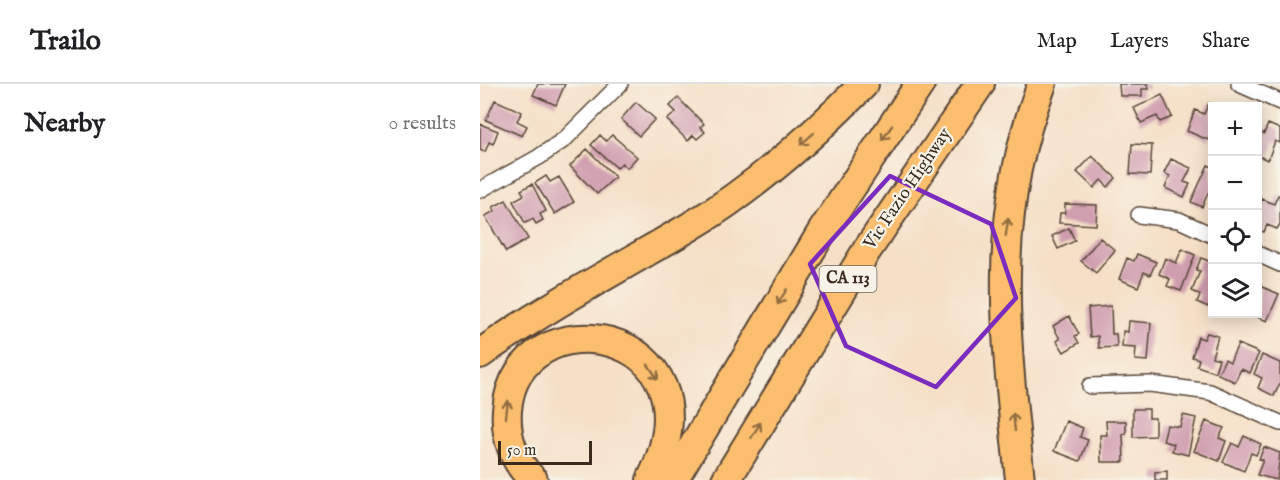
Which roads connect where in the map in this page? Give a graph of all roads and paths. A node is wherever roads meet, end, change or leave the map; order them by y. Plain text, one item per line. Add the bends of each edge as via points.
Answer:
1 (620, 84) edge
2 (864, 84) edge
3 (920, 84) edge
4 (980, 84) edge
5 (1042, 84) edge
6 (1239, 84) edge
7 (1280, 102) edge
8 (480, 190) edge
9 (1139, 215) dead end
10 (1208, 233) edge
11 (1262, 256) edge
12 (1280, 264) edge
13 (480, 354) edge
14 (1090, 386) dead end
15 (1280, 423) edge
16 (731, 473) edge
17 (533, 480) edge
18 (651, 480) edge
19 (673, 480) edge
20 (1020, 480) edge

1 - 8 street via 565,139
2 -> 13 highway via 810,136 741,193 527,321
3 -> 19 highway, CA 113 via 822,230
16 -> 4 highway, Vic Fazio Highway / CA 113 via 867,250
20 -> 5 highway via 1005,333 1006,237 1021,146
6 - 7 street
9 - 10 street via 1179,220
11 - 12 street
14 - 15 street via 1150,384 1210,392
17 -> 18 highway via 515,457 507,436 507,402 513,385 532,360 546,350 572,339 591,338 618,343 633,351 647,363 664,392 670,427

